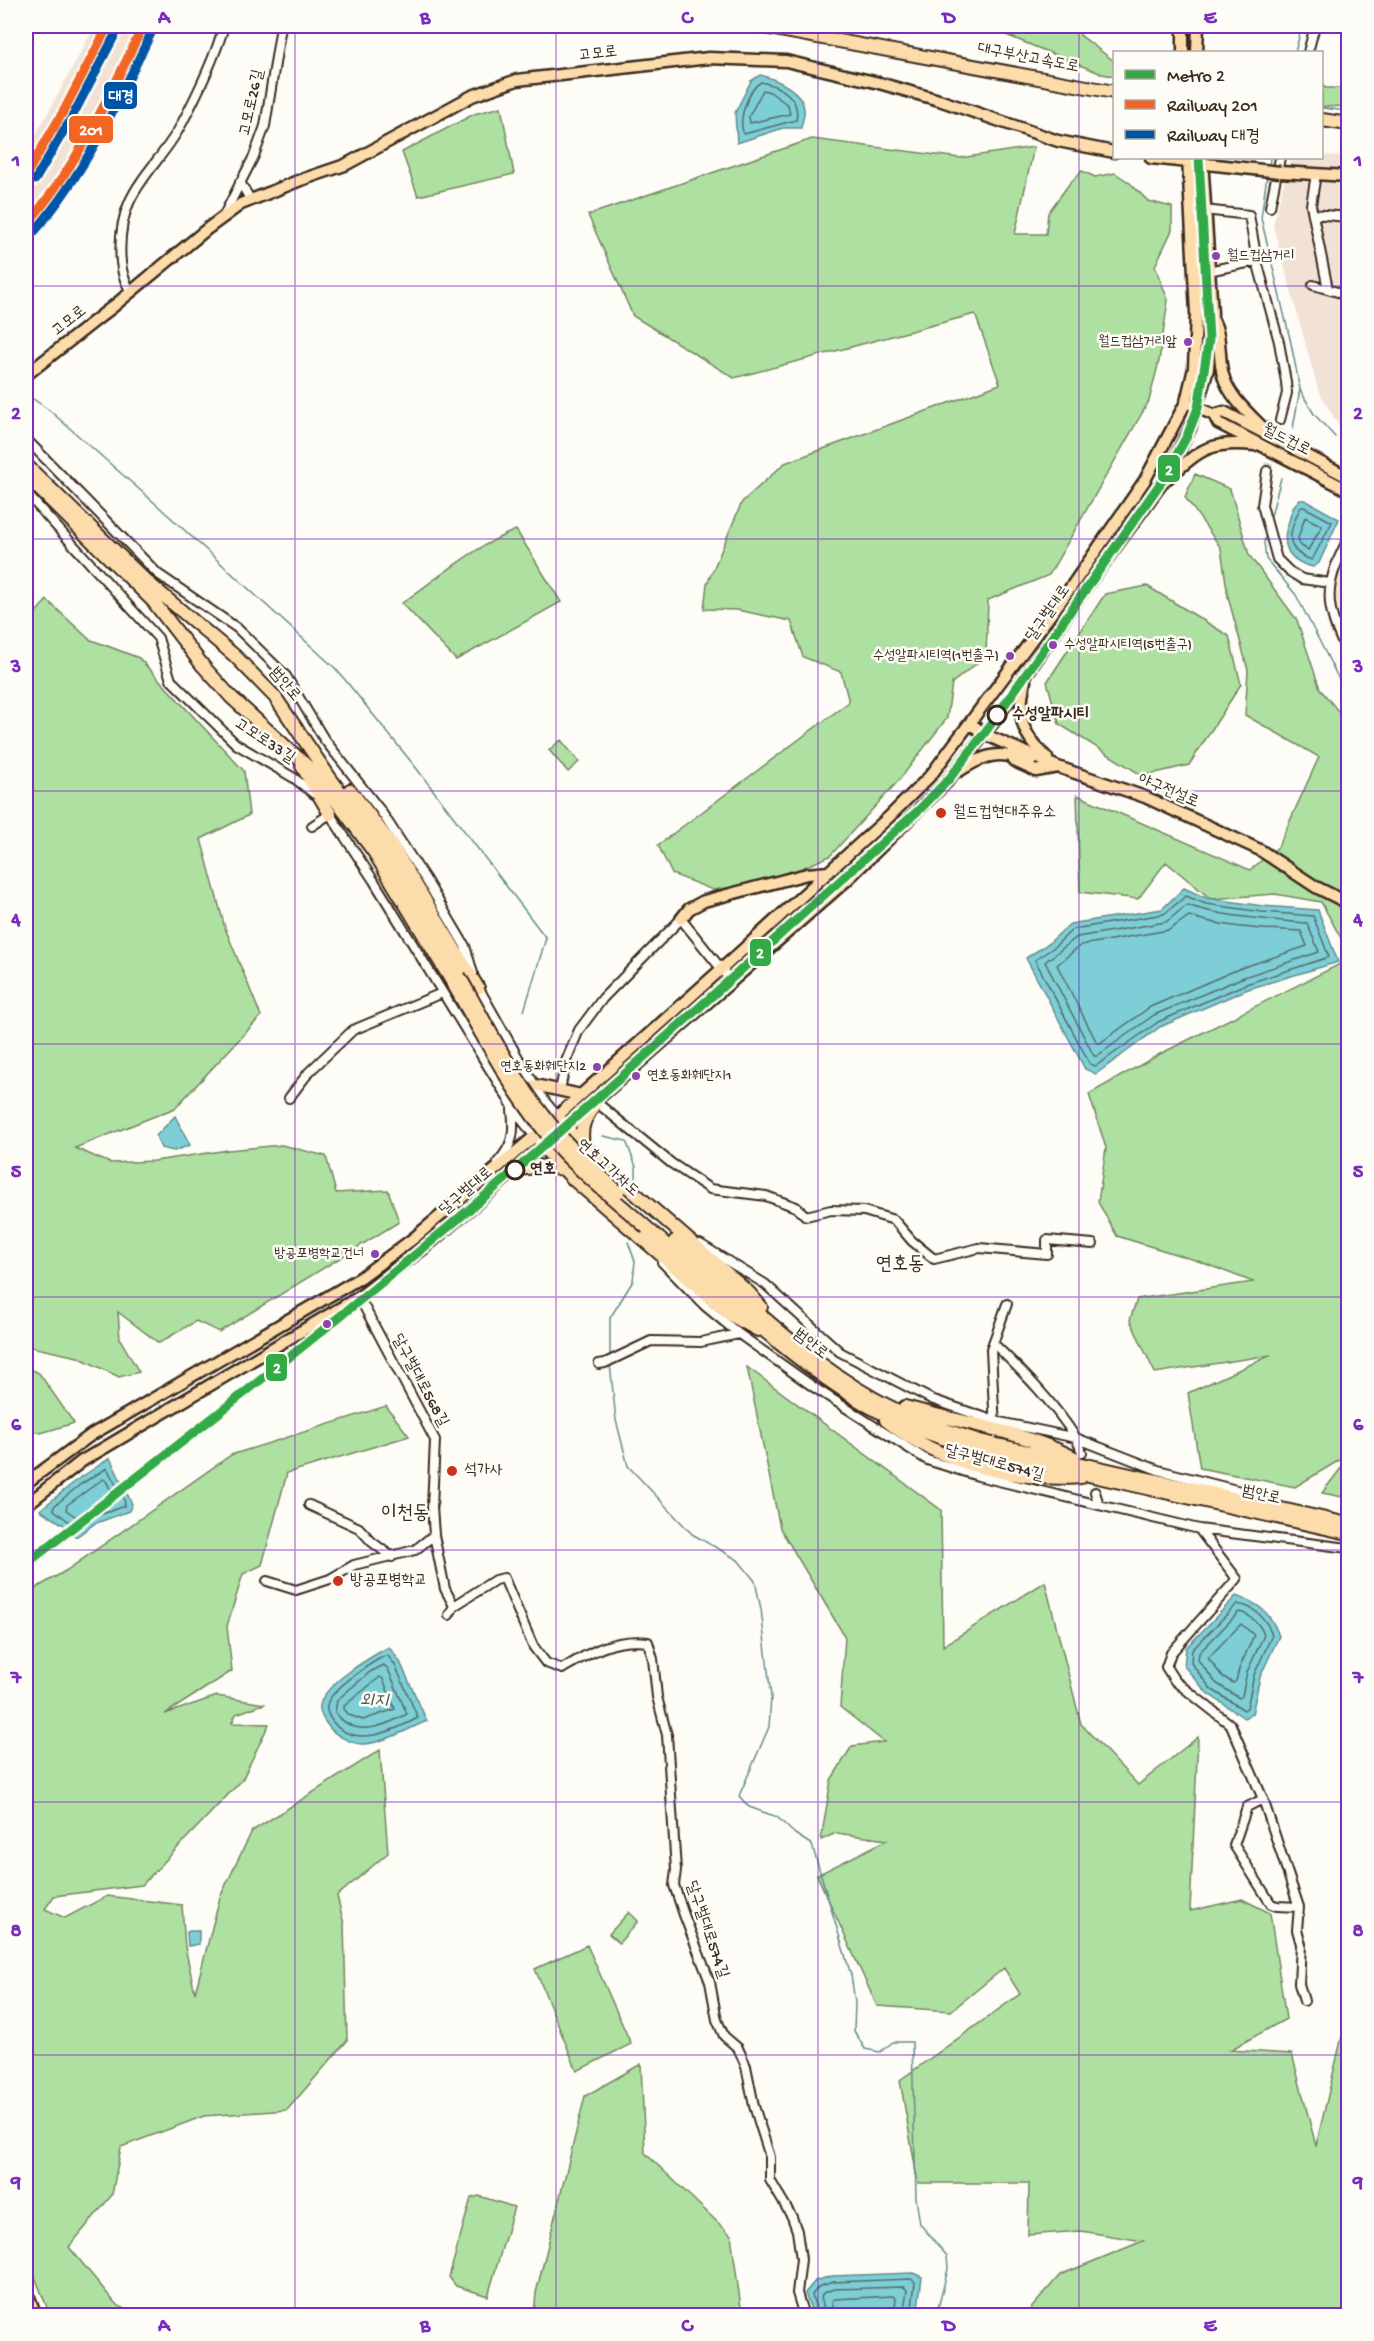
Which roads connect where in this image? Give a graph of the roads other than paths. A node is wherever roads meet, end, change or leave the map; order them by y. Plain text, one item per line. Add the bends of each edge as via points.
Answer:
1 (224, 26) edge
2 (281, 26) edge
3 (758, 26) edge
4 (800, 26) edge
5 (1183, 26) edge
6 (1198, 26) edge
7 (1315, 26) edge
8 (1183, 51) edge
9 (1197, 51) edge
10 (1308, 51) edge
11 (1113, 84) edge
12 (1113, 92) edge
13 (1348, 124) edge
14 (1328, 125) edge
15 (1348, 132) edge
16 (1113, 152) edge
17 (1165, 159) edge
18 (1280, 159) edge
19 (1194, 161) edge
20 (1316, 174) junction
21 (1348, 176) edge
22 (240, 182) junction
23 (250, 199) junction
24 (1270, 207) dead end
25 (1204, 210) junction
26 (1313, 214) junction
27 (224, 216) junction
28 (1348, 217) edge
29 (1257, 261) junction
30 (1208, 271) junction
31 (1313, 285) dead end
32 (1328, 289) junction
33 (132, 292) junction
34 (1348, 295) edge
35 (1212, 318) junction
36 (26, 375) edge
37 (1186, 402) junction
38 (1198, 407) junction
39 (1214, 415) junction
40 (1280, 420) tunnel mouth
41 (1246, 423) junction
42 (1231, 430) junction
43 (1271, 436) junction
44 (26, 439) edge
45 (1264, 447) junction
46 (26, 465) edge
47 (1267, 471) tunnel mouth
48 (26, 476) edge
49 (1348, 477) edge
50 (1163, 482) junction
51 (1348, 490) edge
52 (26, 493) edge
53 (50, 494) junction
54 (1348, 539) edge
55 (1330, 583) junction
56 (1348, 654) edge
57 (1026, 674) junction
58 (970, 723) junction
59 (984, 734) junction
60 (294, 752) junction
61 (322, 764) junction
62 (1056, 765) junction
63 (952, 776) junction
64 (330, 814) junction
65 (312, 826) dead end
66 (829, 872) junction
67 (1348, 903) edge
68 (681, 919) junction
69 (720, 969) junction
70 (455, 978) junction
71 (732, 982) junction
72 (478, 988) junction
73 (442, 993) junction
74 (486, 1064) junction
75 (522, 1064) junction
76 (533, 1082) junction
77 (560, 1090) junction
78 (581, 1095) junction
79 (289, 1098) dead end
80 (509, 1102) junction
81 (596, 1102) junction
82 (557, 1116) junction
83 (566, 1128) junction
84 (535, 1136) junction
85 (543, 1147) junction
86 (583, 1147) junction
87 (517, 1169) junction
88 (563, 1169) junction
89 (471, 1192) junction
90 (626, 1224) junction
91 (650, 1225) joint
92 (678, 1231) junction
93 (1093, 1244) dead end
94 (359, 1297) junction
95 (1007, 1304) dead end
96 (738, 1334) junction
97 (783, 1339) junction
98 (993, 1343) junction
99 (602, 1363) dead end
100 (871, 1402) junction
101 (995, 1425) junction
102 (1076, 1438) junction
103 (1082, 1452) tunnel mouth
104 (977, 1471) junction
105 (1093, 1472) junction
106 (26, 1483) edge
107 (1159, 1486) junction
108 (1095, 1492) tunnel mouth
109 (1260, 1496) junction
110 (1099, 1504) junction
111 (26, 1505) edge
112 (309, 1505) dead end
113 (1348, 1516) edge
114 (1348, 1524) edge
115 (1199, 1529) junction
116 (1348, 1533) edge
117 (434, 1535) junction
118 (1348, 1540) edge
119 (1348, 1548) edge
120 (392, 1557) junction
121 (267, 1581) dead end
122 (454, 1606) junction
123 (450, 1615) dead end
124 (1263, 1799) junction
125 (1299, 1907) junction
126 (1304, 2001) dead end
127 (26, 2289) edge
128 (36, 2316) edge
129 (804, 2316) edge

1 - 33 street via 179,128 128,204 120,244 121,267
2 - 22 street, 고모로26길 via 265,126
3 - 12 highway, 대구부산고속도로
4 - 11 highway, 대구부산고속도로
5 - 8 main road
6 - 9 main road
7 - 10 street
13 - 14 highway
14 - 15 highway
16 - 23 main road, 고모로 via 1058,141 939,100 809,65 709,58 517,80 472,96 345,165
17 - 19 main road
18 - 24 street
19 - 20 main road, bridge
19 - 25 main road, 달구벌대로
19 - 37 main road, 달구벌대로 via 1196,313 1194,368
20 - 21 main road
20 - 26 street
22 - 23 street
22 - 27 street, 고모로26길
23 - 27 main road, 고모로
25 - 29 street via 1249,215
25 - 30 main road, 달구벌대로
26 - 28 street
26 - 32 street
27 - 33 main road, 고모로
29 - 30 street
29 - 40 street via 1286,382
30 - 35 main road, 달구벌대로
31 - 32 street
32 - 34 street
33 - 36 main road, 고모로
35 - 38 main road, 달구벌대로 via 1208,369
35 - 43 main road via 1218,329 1223,377 1238,401
37 - 38 main road, 월드컵로
37 - 58 main road, 달구벌대로 via 1145,480
38 - 39 main road, 월드컵로
38 - 50 main road, 달구벌대로
39 - 41 main road, 월드컵로 via 1224,412
39 - 42 main road, 월드컵로 via 1218,423
41 - 42 main road via 1230,424
41 - 43 main road, 월드컵로
42 - 45 main road, 월드컵로
43 - 49 main road, 월드컵로
44 - 72 street via 158,574 237,628 286,676 324,739 380,810 426,879 465,946
45 - 50 main road via 1228,443 1206,448
45 - 51 main road, 월드컵로
46 - 53 highway, 범안로
47 - 55 street via 1262,505 1277,559 1302,579
48 - 53 highway, 범안로
50 - 57 main road, 달구벌대로
52 - 64 street, 고모로33길 via 158,638 171,680 236,744 304,785
53 - 60 highway via 153,601 231,697
53 - 61 highway, 범안로 via 255,675
54 - 55 street
55 - 56 street via 1331,612
57 - 59 main road, 달구벌대로
57 - 62 main road via 1020,700 1022,725 1030,741
58 - 59 main road, 야구전설로
58 - 66 main road, 달구벌대로 via 931,775
59 - 62 main road, 야구전설로
59 - 63 main road, 달구벌대로
60 - 64 highway
60 - 70 highway via 362,834
61 - 70 highway, 범안로 via 381,847
61 - 72 highway via 335,772 391,844
62 - 63 main road via 1000,754 980,757
62 - 67 main road, 야구전설로 via 1145,798 1259,849
63 - 71 main road, 달구벌대로 via 900,830
64 - 65 street
64 - 73 street, 고모로33길
66 - 68 main road via 807,874 704,901 688,909
66 - 69 main road, 달구벌대로
68 - 69 street
68 - 77 street via 603,999 579,1030
69 - 71 street
69 - 78 main road, 달구벌대로
70 - 91 highway, 연호고가차도, bridge via 543,1115
71 - 81 main road, 달구벌대로
72 - 75 street
73 - 74 street, 고모로33길
73 - 79 street via 353,1030 309,1072
74 - 75 street
74 - 80 street, 고모로33길
75 - 76 street
76 - 77 main road
76 - 80 street via 524,1099
76 - 82 street
77 - 78 main road
78 - 82 main road, 달구벌대로
80 - 84 street, 고모로33길
80 - 89 street via 514,1126 510,1149
81 - 83 main road, 달구벌대로
81 - 86 highway via 583,1120
81 - 93 street via 670,1163 710,1189 766,1196 796,1207 806,1216 831,1210 864,1211 894,1220 934,1259 980,1248 1047,1254 1047,1240
82 - 83 highway
82 - 84 main road, 달구벌대로
83 - 85 main road, 달구벌대로
83 - 86 highway
84 - 85 street, 고모로33길
84 - 89 main road, 달구벌대로
85 - 87 main road, 달구벌대로
85 - 88 highway
86 - 92 highway
87 - 88 highway
87 - 94 main road, 달구벌대로 via 423,1250
88 - 90 highway
89 - 106 main road, 달구벌대로 via 360,1278 91,1435
90 - 96 street, 달구벌대로574길 via 705,1306
90 - 97 highway via 731,1315
91 - 97 highway, 범안로
92 - 97 highway via 749,1293
92 - 101 street via 765,1284 840,1352 931,1399
94 - 111 main road, 달구벌대로 via 82,1461
94 - 117 street, 달구벌대로568길 via 435,1440
95 - 98 street
96 - 99 street via 701,1342 651,1341
96 - 104 street, 달구벌대로574길 via 927,1460
97 - 100 highway, 범안로 via 819,1373
98 - 101 street
98 - 102 street via 1032,1380
100 - 101 highway
100 - 104 highway via 897,1428
100 - 105 highway, 범안로, bridge via 930,1434
101 - 102 street
101 - 104 street
101 - 105 highway via 1061,1451
102 - 103 street
102 - 109 street via 1158,1470
104 - 105 highway via 1061,1479
104 - 110 street, 달구벌대로574길
105 - 107 highway, 범안로
107 - 109 highway via 1203,1484
107 - 114 highway, 범안로
107 - 116 highway, 범안로
107 - 118 highway via 1197,1507
108 - 110 street
109 - 113 highway
110 - 115 street, 달구벌대로574길
112 - 120 street via 359,1528
115 - 119 street, 달구벌대로574길
115 - 124 street via 1237,1579 1171,1653 1167,1667 1175,1681 1232,1725
117 - 120 street via 415,1550
117 - 122 street, 달구벌대로568길 via 444,1589
120 - 121 street via 354,1565 330,1579 296,1590
122 - 123 street
122 - 129 street, 달구벌대로574길 via 504,1578 533,1646 546,1662 562,1669 601,1647 629,1640 648,1642 667,1735 674,1885 710,1982 717,2019 746,2066 770,2157 770,2180 797,2231 801,2259 797,2293
124 - 125 street
124 - 125 street via 1247,1807 1234,1845 1271,1904
125 - 126 street via 1299,1984
127 - 128 main road

